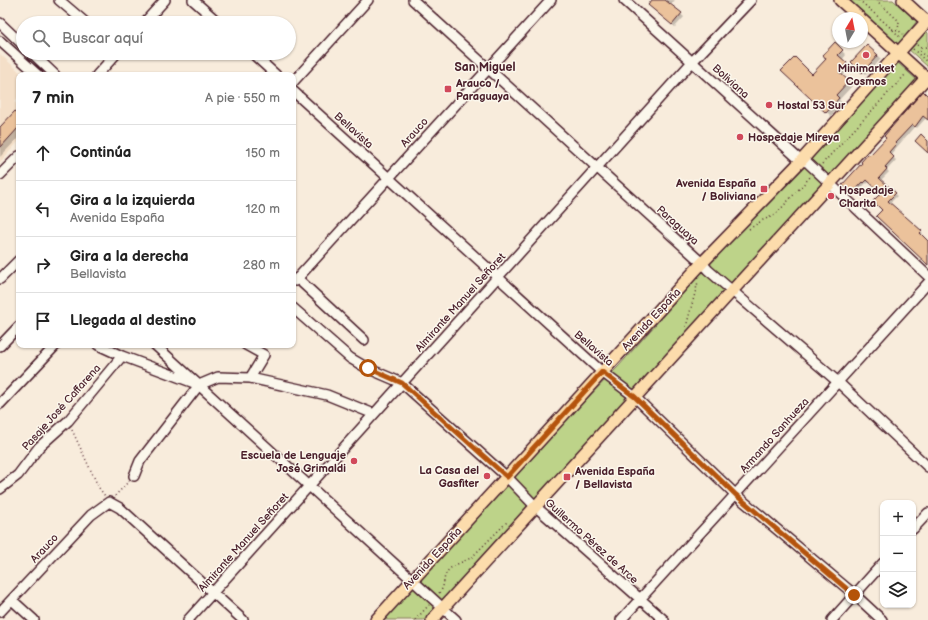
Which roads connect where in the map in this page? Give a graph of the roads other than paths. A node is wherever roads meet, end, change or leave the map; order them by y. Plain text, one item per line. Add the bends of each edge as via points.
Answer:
1 (59, 0) edge
2 (165, 0) edge
3 (193, 0) edge
4 (368, 0) edge
5 (413, 0) edge
6 (551, 0) edge
7 (624, 0) edge
8 (751, 0) edge
9 (840, 0) edge
10 (903, 0) edge
11 (853, 12) edge
12 (78, 16) edge
13 (150, 16) edge
14 (211, 16) edge
15 (928, 22) edge
16 (0, 23) edge
17 (868, 25) edge
18 (16, 38) edge
19 (0, 41) edge
20 (898, 53) junction
21 (16, 55) edge
22 (21, 60) edge
23 (39, 60) edge
24 (111, 60) edge
25 (260, 60) edge
26 (692, 62) junction
27 (488, 69) junction
28 (35, 72) edge
29 (52, 72) edge
30 (100, 72) edge
31 (273, 72) edge
32 (927, 78) edge
33 (296, 79) edge
34 (296, 94) edge
35 (16, 159) edge
36 (801, 161) junction
37 (597, 168) junction
38 (0, 175) edge
39 (389, 178) junction
40 (830, 184) junction
41 (16, 263) edge
42 (705, 267) junction
43 (928, 276) edge
44 (499, 278) junction
45 (0, 279) edge
46 (296, 279) edge
47 (296, 281) edge
48 (928, 283) edge
49 (732, 291) junction
50 (296, 311) edge
51 (16, 329) edge
52 (364, 340) dead end
53 (0, 346) edge
54 (53, 348) edge
55 (105, 348) edge
56 (158, 348) edge
57 (251, 348) edge
58 (122, 356) junction
59 (602, 372) junction
60 (250, 378) junction
61 (838, 382) junction
62 (402, 383) junction
63 (199, 385) junction
64 (635, 397) junction
65 (0, 404) edge
66 (374, 414) junction
67 (928, 467) edge
68 (134, 476) road end
69 (507, 477) junction
70 (310, 485) junction
71 (0, 489) edge
72 (736, 495) junction
73 (536, 506) junction
74 (928, 513) edge
75 (916, 526) edge
76 (880, 566) edge
77 (412, 580) junction
78 (213, 593) junction
79 (854, 595) junction
80 (12, 600) junction
81 (640, 600) junction
82 (443, 608) junction
83 (0, 612) edge
84 (34, 620) edge
85 (188, 620) edge
86 (243, 620) edge
87 (376, 620) edge
88 (432, 620) edge
89 (456, 620) edge
90 (622, 620) edge
91 (664, 620) edge
92 (832, 620) edge
93 (882, 620) edge

1 - 12 street
2 - 13 street
3 - 14 street
4 - 33 street
5 - 27 street, Paraguaya
6 - 27 street, Arauco
7 - 26 street, Boliviana
8 - 26 street, Almirante Manuel Señoret
9 - 11 main road
10 - 15 main road
15 - 20 main road, Avenida España
16 - 18 street
17 - 20 main road
19 - 21 street
20 - 32 main road
20 - 36 main road, Avenida España
22 - 28 street
23 - 29 street
24 - 30 street
25 - 31 street
26 - 36 street, Boliviana
26 - 37 street, Almirante Manuel Señoret
27 - 37 street, Paraguaya
27 - 39 street, Arauco
32 - 40 main road
34 - 39 street, Bellavista
35 - 38 street
36 - 40 street, Boliviana via 807,162
36 - 42 main road, Avenida España
37 - 42 street, Paraguaya
37 - 44 street, Almirante Manuel Señoret
39 - 44 street, Bellavista
39 - 46 street, Arauco
40 - 43 street, Boliviana
40 - 49 main road
41 - 45 street
42 - 49 street, Paraguaya
42 - 59 main road, Avenida España
44 - 59 street, Bellavista
44 - 62 street, Almirante Manuel Señoret
47 - 52 street
48 - 61 street, Armando Sanhueza
49 - 61 street, Paraguaya
49 - 64 main road
50 - 62 street, Guillermo Pérez de Arce via 350,358
51 - 53 street
54 - 65 street
55 - 58 street
56 - 63 street
57 - 60 street via 264,355
58 - 63 street
58 - 71 street, Pasaje José Caffarena via 68,421 39,447 18,475
59 - 64 street, Bellavista
59 - 69 main road, Avenida España
60 - 63 street via 218,377
60 - 66 street via 326,395
61 - 67 street, Paraguaya
61 - 72 street, Armando Sanhueza
62 - 66 street, Almirante Manuel Señoret
62 - 69 street, Guillermo Pérez de Arce
63 - 68 street via 140,461
63 - 70 street
64 - 72 street, Bellavista
64 - 73 main road
66 - 70 street, Almirante Manuel Señoret
69 - 73 street, Guillermo Pérez de Arce
69 - 77 main road, Avenida España
70 - 77 street
70 - 78 street, Almirante Manuel Señoret
72 - 79 street, Bellavista
72 - 81 street, Armando Sanhueza
73 - 81 street, Guillermo Pérez de Arce
73 - 82 main road
74 - 75 street
76 - 79 street
77 - 82 street
77 - 87 main road, Avenida España
78 - 80 street, Arauco via 120,508 109,502 91,515
78 - 85 street, Almirante Manuel Señoret
78 - 86 street
79 - 92 street
79 - 93 street, Bellavista
80 - 83 street, Arauco
80 - 84 street
81 - 90 street, Armando Sanhueza
81 - 91 street, Guillermo Pérez de Arce
82 - 88 main road
82 - 89 street

